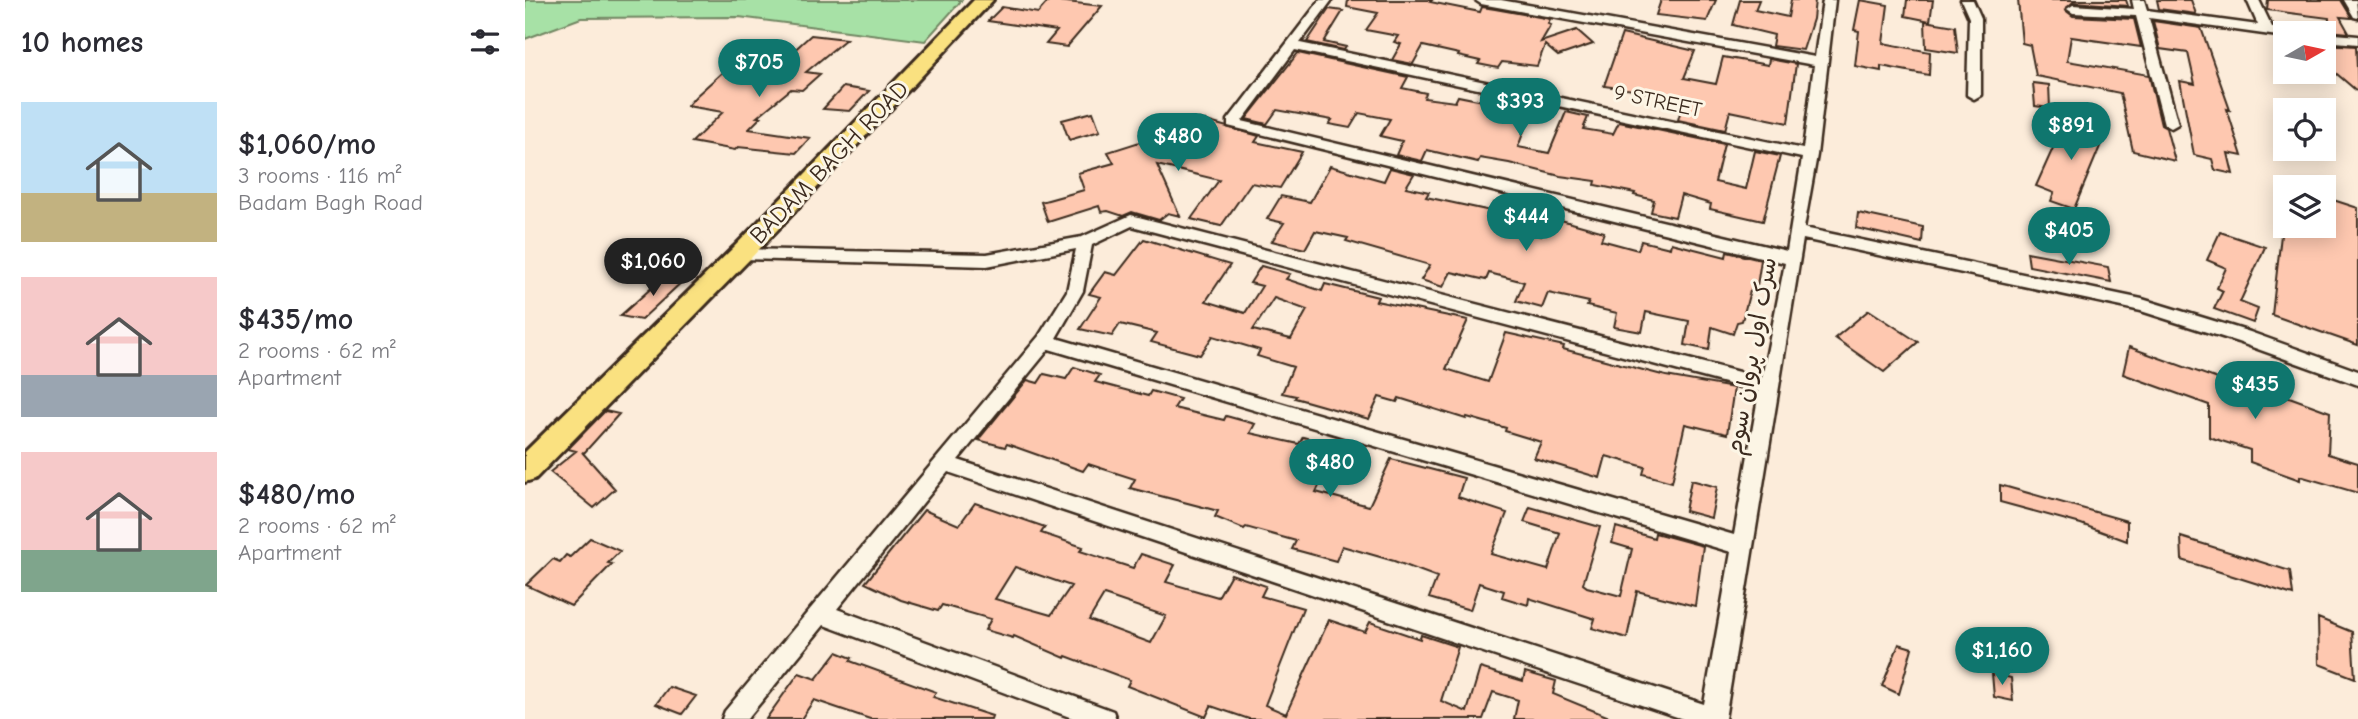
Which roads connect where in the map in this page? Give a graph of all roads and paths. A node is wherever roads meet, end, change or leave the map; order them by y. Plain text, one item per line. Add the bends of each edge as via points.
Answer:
1 (984, 0) edge
2 (1325, 0) edge
3 (1481, 0) edge
4 (1829, 0) edge
5 (1967, 0) edge
6 (2253, 0) edge
7 (2350, 0) edge
8 (2140, 6) edge
9 (2073, 9) dead end
10 (2358, 14) edge
11 (2267, 32) junction
12 (2273, 32) edge
13 (2336, 38) edge
14 (2358, 40) edge
15 (1292, 45) junction
16 (1820, 62) junction
17 (1974, 95) dead end
18 (2171, 124) dead end
19 (1810, 155) junction
20 (1796, 232) junction
21 (1085, 242) junction
22 (742, 253) junction
23 (1794, 259) junction
24 (1045, 341) junction
25 (2358, 378) edge
26 (1769, 387) junction
27 (944, 463) junction
28 (525, 470) edge
29 (1742, 546) junction
30 (820, 614) junction
31 (1713, 718) edge
32 (733, 719) edge
33 (1105, 719) edge

1 - 22 main road, BADAM BAGH ROAD
2 - 15 street
3 - 16 street
4 - 16 street, سرک اول پروان سوم
5 - 17 street via 1975,18
6 - 11 street
7 - 10 street
8 - 9 street
8 - 11 street
8 - 18 street
11 - 12 street
13 - 14 street
15 - 19 street, 9 STREET
15 - 23 street via 1233,123
16 - 19 street, سرک اول پروان سوم
19 - 20 street, سرک اول پروان سوم
20 - 23 street, سرک اول پروان سوم
20 - 25 street via 2142,306
21 - 22 street via 988,260
21 - 24 street via 1075,291
21 - 26 street via 1131,220
22 - 28 main road, BADAM BAGH ROAD
23 - 26 street, سرک اول پروان سوم
24 - 27 street
24 - 29 street
26 - 29 street, سرک اول پروان سوم
27 - 30 street
27 - 31 street
29 - 31 street, سرک اول پروان سوم
30 - 32 street
30 - 33 street

